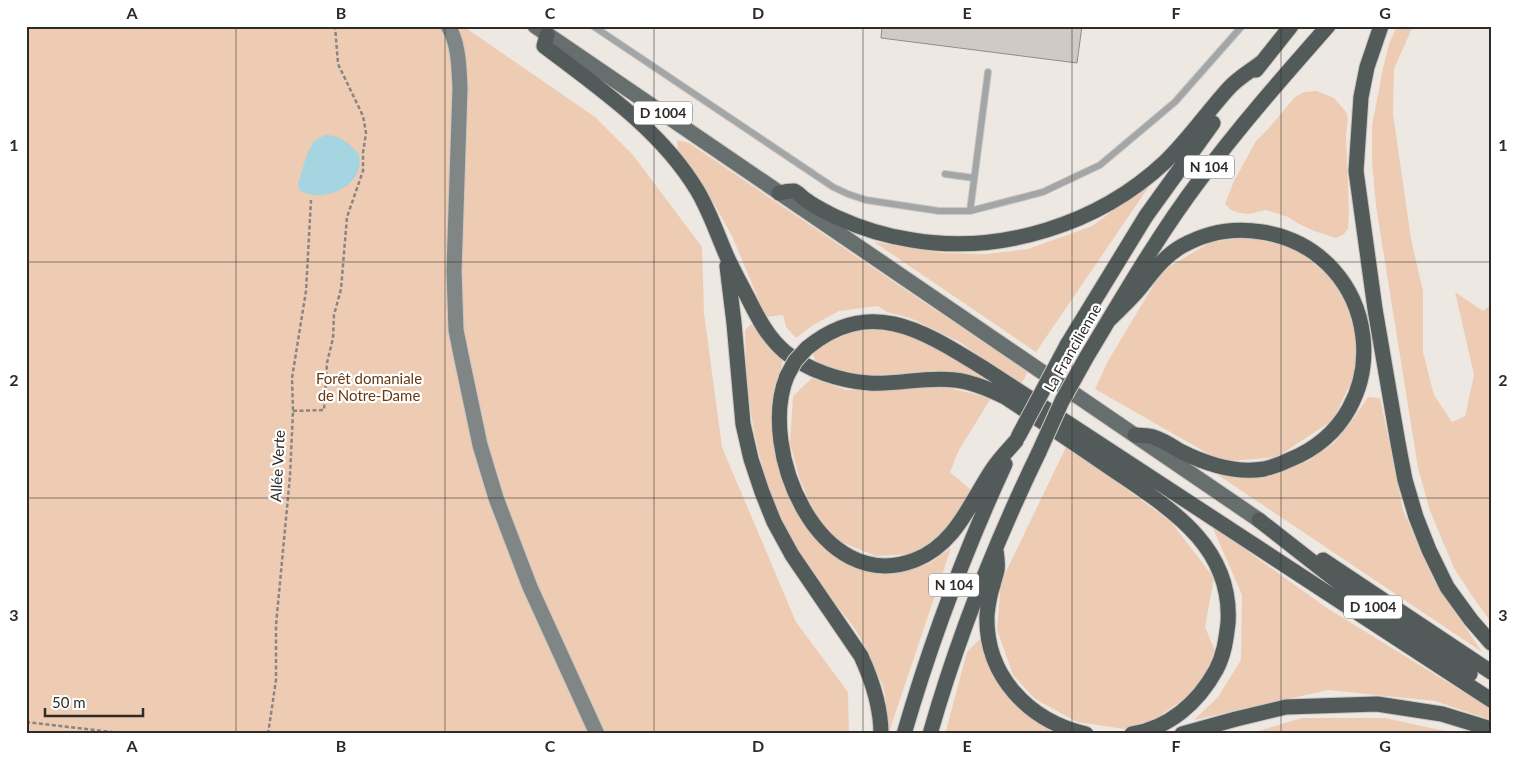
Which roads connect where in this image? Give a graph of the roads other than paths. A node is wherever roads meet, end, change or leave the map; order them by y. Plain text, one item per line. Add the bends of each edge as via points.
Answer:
1 (448, 26) edge
2 (593, 26) edge
3 (1242, 26) edge
4 (1291, 26) edge
5 (1328, 26) edge
6 (1381, 26) edge
7 (541, 30) edge
8 (1262, 62) junction
9 (988, 72) dead end
10 (944, 174) dead end
11 (974, 178) junction
12 (779, 193) junction
13 (970, 211) junction
14 (725, 252) junction
15 (1108, 321) junction
16 (1135, 435) junction
17 (1017, 439) junction
18 (1259, 520) junction
19 (996, 547) junction
20 (1491, 643) edge
21 (1491, 672) edge
22 (1491, 689) edge
23 (1491, 700) edge
24 (1491, 729) edge
25 (597, 734) edge
26 (881, 734) edge
27 (904, 734) edge
28 (930, 734) edge
29 (1086, 734) edge
30 (1132, 734) edge
31 (1182, 734) edge

1 - 25 street via 459,66 460,88 454,271 456,330 480,445 496,498 530,587
2 - 13 lane via 848,194 908,207
3 - 13 lane via 1175,102 1100,165 1043,192
4 - 8 highway, La Francilienne / N 104
5 - 15 highway, La Francilienne / N 104 via 1237,131 1198,182 1162,233
6 - 20 highway via 1361,97 1356,171 1398,443 1405,480 1429,550 1447,587
7 - 12 main road, D 1004
7 - 14 highway via 544,46 630,113 683,169 707,208
8 - 12 highway via 1231,86 1163,164 1107,205 1047,230 974,243 914,240 868,230 807,201 794,191
8 - 17 highway, La Francilienne / N 104, bridge via 1212,124 1146,216 1067,344
9 - 11 lane
10 - 11 lane
11 - 13 lane
12 - 16 main road, D 1004
14 - 26 highway via 743,424 751,459 774,522 792,555 861,656 879,710
14 - 30 highway via 757,317 785,352 832,376 869,383 935,378 989,389 1137,486 1195,532 1218,566 1226,588 1228,610 1221,661 1196,699 1162,725
15 - 16 highway via 1168,256 1204,235 1231,230 1276,234 1319,257 1351,294 1361,321 1364,355 1357,392 1342,419 1326,438 1300,456 1264,469 1225,468 1204,462 1152,437
15 - 19 highway, La Francilienne / N 104, bridge via 1062,401 1008,514
16 - 18 main road, D 1004
17 - 23 highway, bridge via 992,469 960,523 937,548 914,561 877,565 842,553 818,532 807,516 791,483 782,450 780,399 795,361 833,330 864,322 888,322 913,329 951,348
17 - 27 highway, La Francilienne / N 104 via 953,587
18 - 21 highway, D 1004 via 1353,578
18 - 22 highway, D 1004 via 1342,585
19 - 28 highway, La Francilienne / N 104 via 962,633
19 - 29 highway via 997,570 987,614 989,636 999,669 1012,691 1033,711 1057,725
24 - 31 highway via 1442,714 1377,704 1286,707

